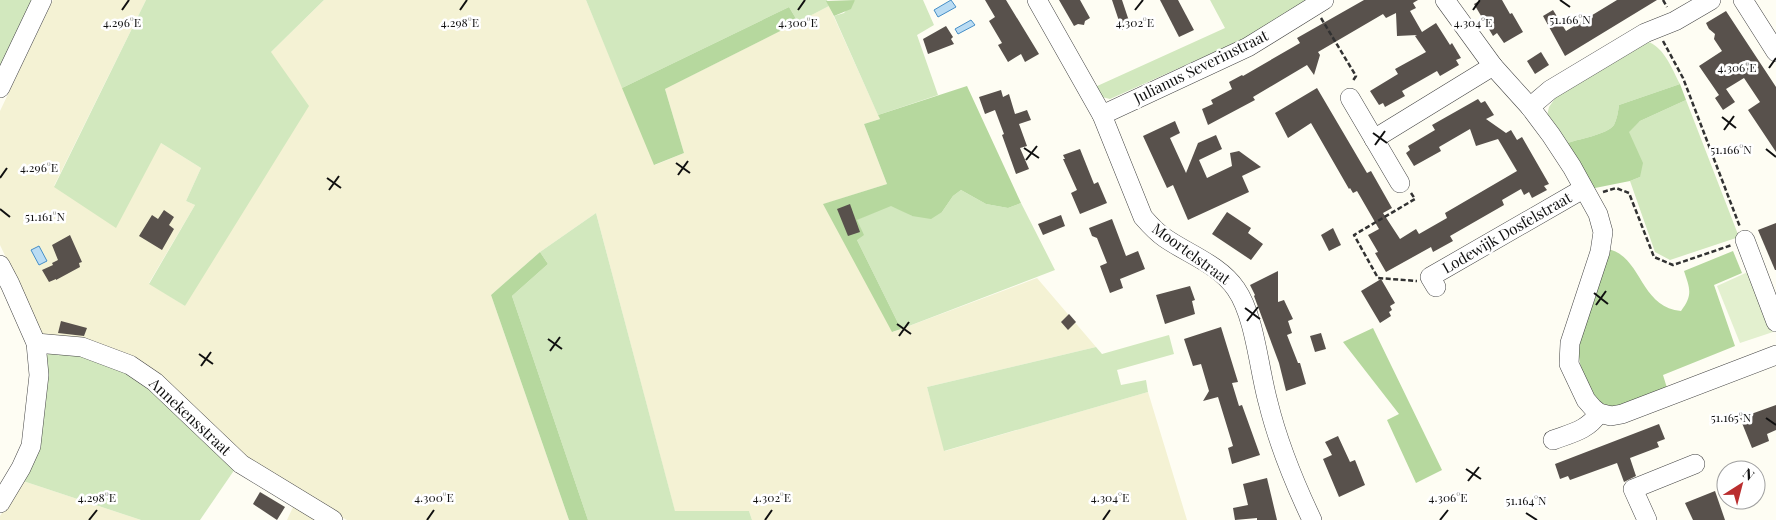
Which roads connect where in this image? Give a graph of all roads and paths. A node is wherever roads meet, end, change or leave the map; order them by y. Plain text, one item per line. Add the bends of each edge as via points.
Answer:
1 (42, 0) edge
2 (1036, 0) edge
3 (1445, 0) edge
4 (1711, 0) edge
5 (1742, 0) edge
6 (1319, 3) edge
7 (1656, 30) junction
8 (1776, 52) edge
9 (1493, 66) junction
10 (0, 88) edge
11 (1350, 98) joint
12 (1530, 107) junction
13 (1102, 115) junction
14 (1374, 139) junction
15 (1400, 183) joint
16 (1585, 193) junction
17 (1745, 240) junction
18 (0, 265) edge
19 (1429, 281) joint
20 (1776, 322) edge
21 (36, 343) junction
22 (1776, 355) edge
23 (1600, 413) junction
24 (1553, 440) dead end
25 (1695, 464) dead end
26 (0, 503) edge
27 (333, 520) edge
28 (1312, 520) edge
29 (1647, 520) edge

1 - 10 street
2 - 13 street, Moortelstraat
3 - 9 street
4 - 7 street
5 - 8 street
6 - 11 path via 1356,76 1349,88
6 - 13 street, Julianus Severinstraat via 1248,47
7 - 12 street via 1550,90
7 - 17 path via 1683,78
9 - 12 street
9 - 14 street
11 - 14 street
12 - 16 street via 1572,167
13 - 28 street, Moortelstraat via 1143,217 1164,238 1218,271 1237,290 1249,318 1282,449
14 - 15 street
15 - 19 path via 1415,199 1354,235 1378,278
16 - 17 path via 1616,188 1629,193 1654,257 1673,265
16 - 19 street, Lodewijk Dosfelstraat
16 - 23 street via 1598,214 1603,232 1600,252 1570,343 1569,364 1586,400
17 - 20 street
18 - 21 street
21 - 26 street via 39,375 31,446
21 - 27 street, Annekensstraat via 82,347 130,365 154,382 241,464
22 - 23 street via 1622,414
23 - 24 street via 1591,424
25 - 29 street via 1633,489

